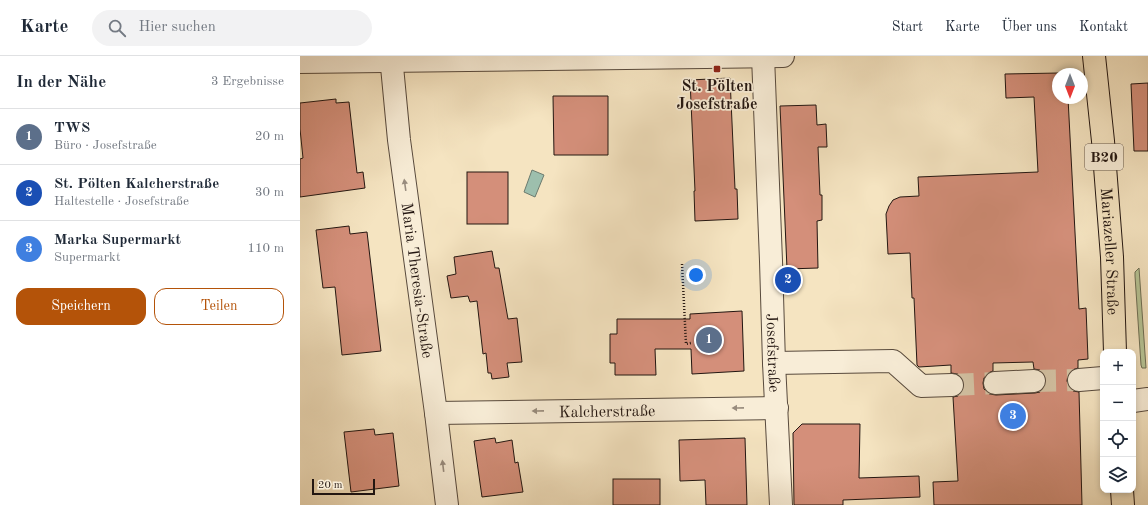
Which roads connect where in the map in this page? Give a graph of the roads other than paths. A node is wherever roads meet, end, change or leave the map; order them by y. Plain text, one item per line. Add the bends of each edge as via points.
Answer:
1 (763, 56) edge
2 (784, 56) edge
3 (1094, 56) edge
4 (391, 58) edge
5 (300, 62) edge
6 (1115, 349) edge
7 (774, 363) junction
8 (1100, 378) edge
9 (1079, 380) tunnel mouth
10 (1034, 381) tunnel mouth
11 (994, 383) tunnel mouth
12 (952, 385) tunnel mouth
13 (777, 408) junction
14 (436, 413) junction
15 (1122, 493) edge
16 (447, 505) edge
17 (780, 505) edge
18 (1123, 505) edge

1 - 2 street
1 - 4 street
1 - 7 street, Josefstraße
3 - 6 main road, Mariazeller Straße / B20 via 1112,257
4 - 5 street
14 -> 4 street, Maria Theresia-Straße via 400,146
7 - 12 street via 893,361 921,386
7 - 13 street, Josefstraße
8 - 9 street
10 - 11 street
13 -> 14 street, Kalcherstraße
13 - 17 street, Josefstraße
16 -> 14 street, Maria Theresia-Straße
15 - 18 main road

